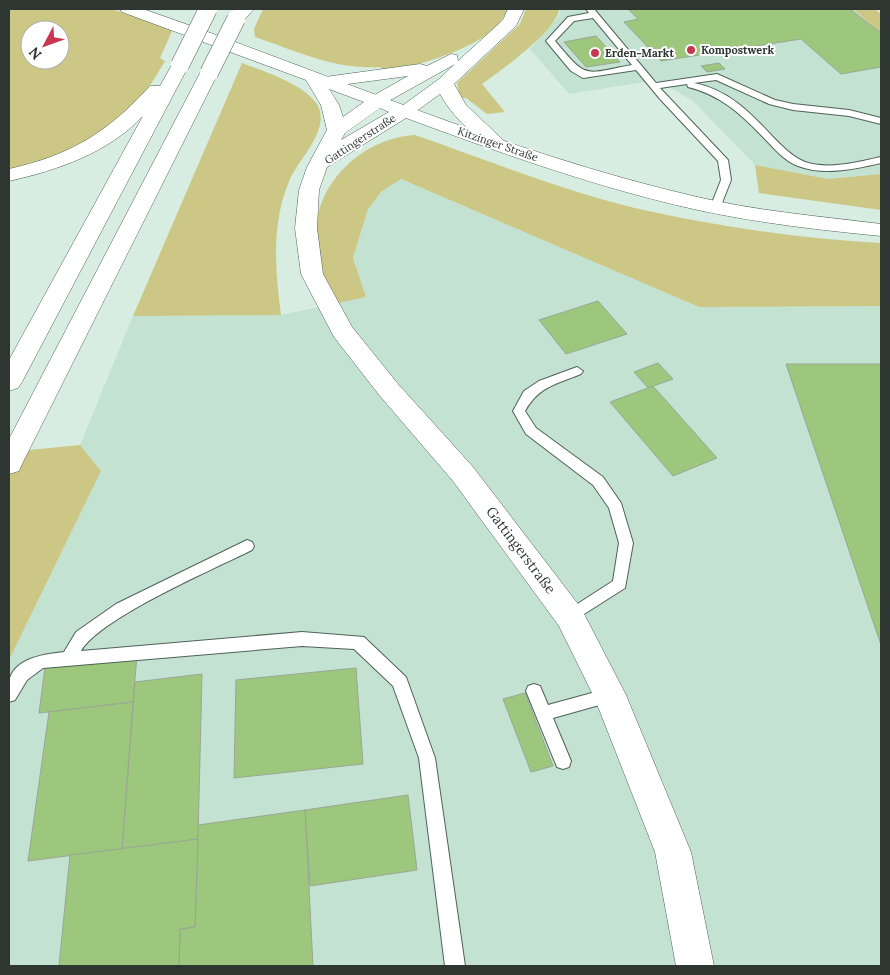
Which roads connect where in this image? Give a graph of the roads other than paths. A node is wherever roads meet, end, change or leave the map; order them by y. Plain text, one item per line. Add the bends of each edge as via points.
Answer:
1 (128, 9) edge
2 (208, 9) edge
3 (516, 9) edge
4 (241, 12) edge
5 (592, 12) edge
6 (493, 38) junction
7 (441, 64) junction
8 (180, 65) junction
9 (638, 68) junction
10 (319, 80) junction
11 (445, 83) junction
12 (680, 83) junction
13 (654, 86) junction
14 (378, 101) junction
15 (404, 111) junction
16 (881, 121) edge
17 (337, 130) junction
18 (495, 143) junction
19 (881, 160) edge
20 (317, 167) junction
21 (9, 175) edge
22 (715, 208) junction
23 (881, 230) edge
24 (577, 371) dead end
25 (9, 382) edge
26 (9, 464) edge
27 (247, 546) dead end
28 (570, 617) junction
29 (68, 659) junction
30 (534, 691) dead end
31 (9, 695) edge
32 (610, 695) junction
33 (545, 714) junction
34 (563, 762) dead end
35 (455, 966) edge
36 (695, 966) edge

1 - 10 main road, Kitzinger Straße
2 - 8 main road, bridge
3 - 6 main road, Gattingerstraße via 510,22
4 - 26 main road, bridge
5 - 9 lane
5 - 9 lane via 571,18 550,42 574,69 586,76
6 - 7 main road
6 - 11 main road, Gattingerstraße
7 - 10 main road via 380,76
7 - 14 main road, Gattingerstraße
8 - 21 main road via 112,134 58,161
8 - 25 main road
9 - 13 lane
10 - 14 main road, Kitzinger Straße
10 - 17 main road
11 - 15 main road, Gattingerstraße
11 - 18 main road via 450,100
12 - 13 lane
12 - 16 lane via 717,77 772,102 849,112
12 - 19 lane via 707,87 724,95 782,151 802,164 842,168
13 - 22 lane via 723,160 726,180
14 - 15 main road, Kitzinger Straße
14 - 17 main road, Gattingerstraße
15 - 18 main road, Kitzinger Straße
15 - 20 main road, Gattingerstraße via 348,144
17 - 20 main road, Gattingerstraße
18 - 22 main road, Kitzinger Straße via 623,185
20 - 28 main road, Gattingerstraße via 310,190 306,228 312,274 342,331 463,474
22 - 23 main road, Kitzinger Straße via 784,220
24 - 28 lane via 543,384 528,394 519,411 531,431 598,481 616,507 626,543 620,584
27 - 29 lane via 121,609 81,637
28 - 32 main road, Gattingerstraße
29 - 31 lane via 40,661 21,675
29 - 35 lane via 302,639 358,642 400,682 427,758
30 - 33 lane
32 - 33 lane
32 - 36 main road, Gattingerstraße via 673,852
33 - 34 lane

